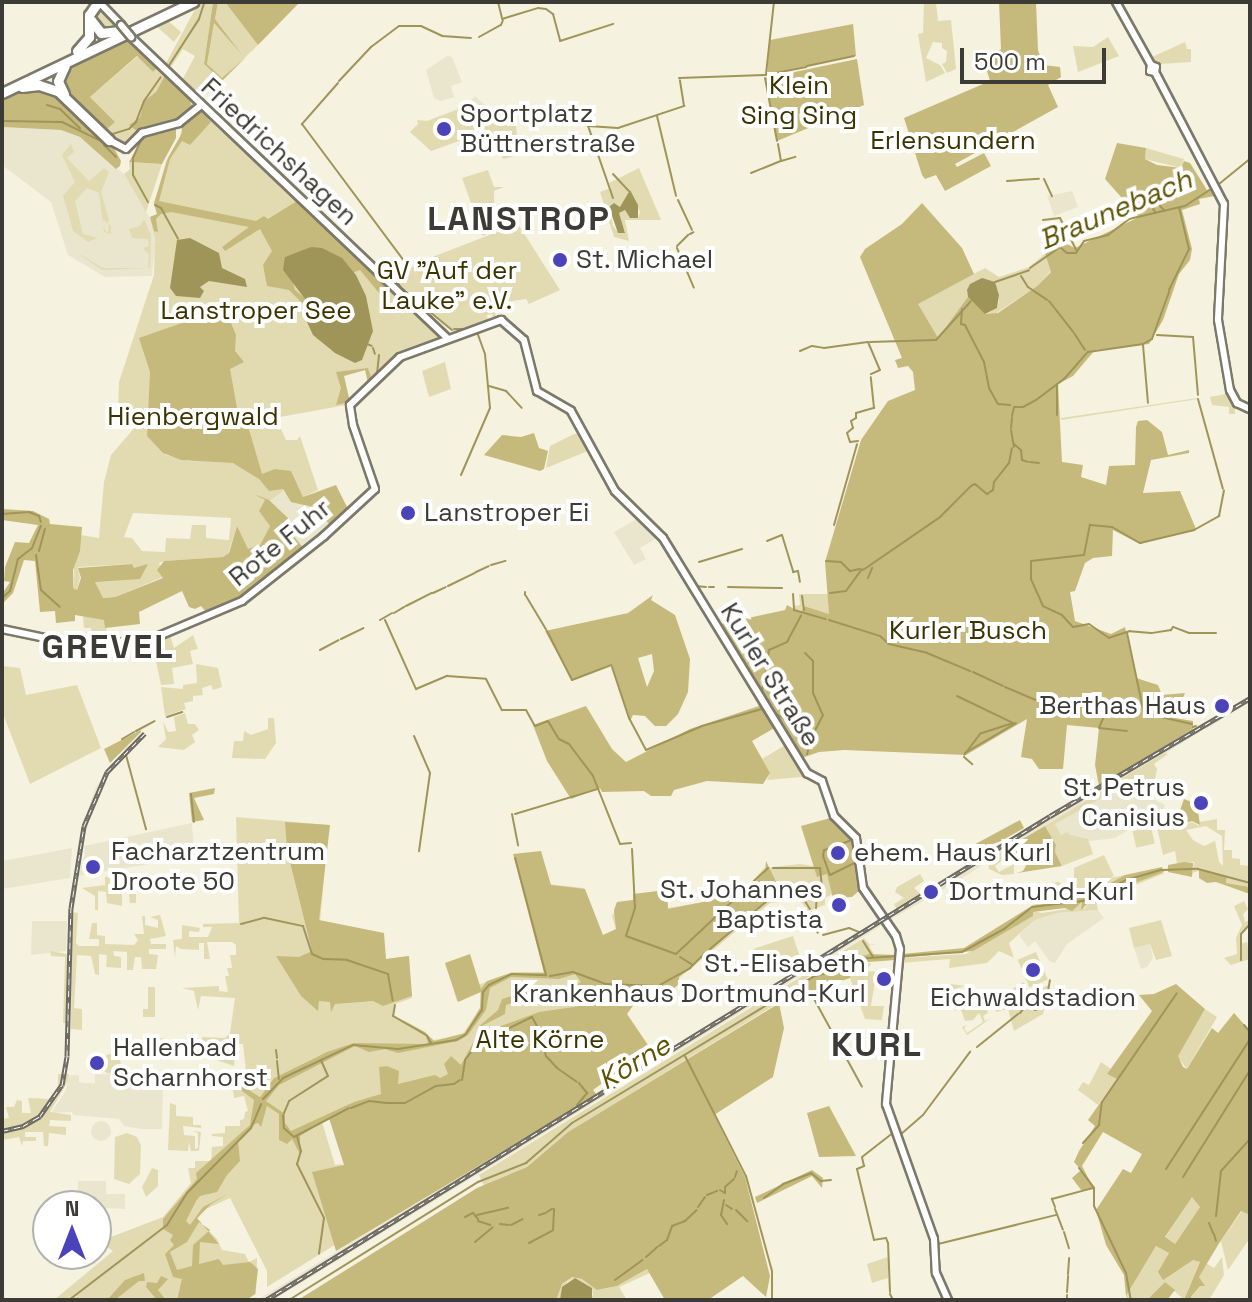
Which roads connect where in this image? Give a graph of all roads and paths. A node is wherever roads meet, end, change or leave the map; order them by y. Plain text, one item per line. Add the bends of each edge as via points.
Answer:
1 (181, 2) edge
2 (193, 2) edge
3 (1116, 2) edge
4 (99, 3) edge
5 (121, 28) junction
6 (77, 51) junction
7 (70, 60) junction
8 (2, 91) edge
9 (200, 104) junction
10 (107, 137) junction
11 (447, 338) junction
12 (1250, 409) edge
13 (2, 629) edge
14 (948, 1300) edge

1 - 5 highway
2 - 7 highway
3 - 12 main road via 1224,204 1217,314 1231,394
4 - 5 main road
4 - 5 highway via 92,14 94,27 105,34
4 - 6 highway via 89,15 89,37
5 - 6 highway
5 - 9 main road, Friedrichshagen, bridge
6 - 8 highway
7 - 8 highway
7 - 10 highway via 59,73 59,88
8 - 10 highway via 53,89
9 - 10 main road via 174,125 145,132 121,147
9 - 11 main road, Friedrichshagen
11 - 13 main road, Rote Fuhr via 398,359 349,406 375,489 238,604 151,640 74,644
11 - 14 main road, Kurler Straße via 501,320 524,340 537,391 571,411 615,491 663,538 807,773 822,781 834,816 856,838 863,888 896,936 899,956 885,1096 934,1239 936,1273

